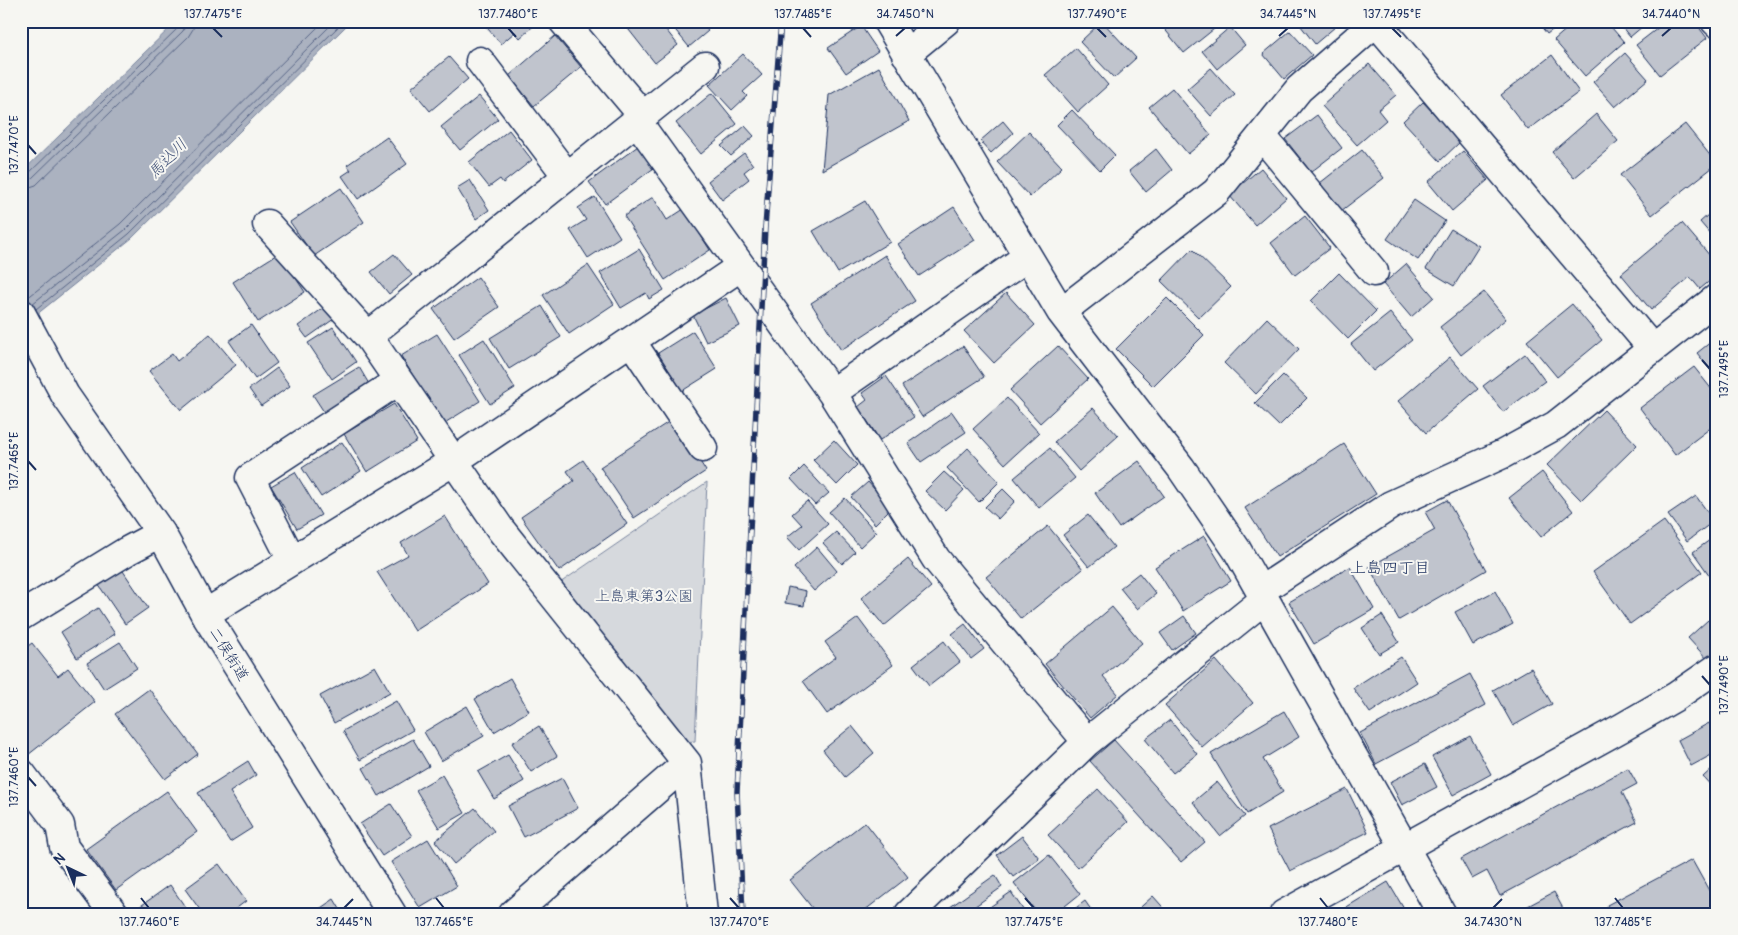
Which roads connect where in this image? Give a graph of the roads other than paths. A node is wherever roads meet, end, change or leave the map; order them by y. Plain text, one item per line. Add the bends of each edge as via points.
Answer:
1 (563, 21) edge
2 (887, 21) edge
3 (946, 21) edge
4 (1376, 22) edge
5 (906, 54) junction
6 (480, 61) dead end
7 (705, 66) dead end
8 (640, 119) junction
9 (1262, 136) junction
10 (567, 176) junction
11 (267, 224) dead end
12 (1027, 257) junction
13 (740, 267) junction
14 (1374, 272) dead end
15 (1717, 298) edge
16 (1061, 312) junction
17 (21, 313) edge
18 (368, 336) junction
19 (631, 341) junction
20 (1652, 348) junction
21 (398, 381) junction
22 (832, 393) junction
23 (703, 448) dead end
24 (454, 461) junction
25 (161, 533) junction
26 (292, 560) junction
27 (1263, 595) junction
28 (205, 614) junction
29 (21, 616) edge
30 (1717, 668) edge
31 (1087, 742) junction
32 (687, 763) junction
33 (21, 773) edge
34 (1404, 848) junction
35 (916, 911) edge
36 (114, 914) edge
37 (392, 914) edge
38 (513, 914) edge
39 (703, 914) edge
40 (1284, 914) edge
41 (1442, 914) edge

1 - 8 street
2 - 5 street
3 - 5 street
4 - 9 street via 1299,89
4 - 20 street
5 - 12 street
6 - 10 street
7 - 8 street
8 - 10 street
8 - 13 street
9 - 14 street
9 - 16 street via 1216,192
10 - 18 street
11 - 18 street
12 - 16 street
12 - 22 street
13 - 19 street
13 - 22 street
15 - 20 street
16 - 27 street via 1181,468
17 - 25 street, 二俣街道 via 65,395
18 - 21 street
19 - 23 street
19 - 24 street
20 - 27 street via 1556,424 1503,454 1391,505
21 - 24 street
21 - 26 street via 250,478
22 - 31 street via 936,559
24 - 26 street
24 - 32 street via 501,530
25 - 28 street, 二俣街道
25 - 29 street via 127,550
26 - 28 street
27 - 31 street
27 - 34 street
28 - 37 street, 二俣街道
30 - 34 street via 1623,728
31 - 35 street
32 - 38 street
32 - 39 street
33 - 36 street via 60,825 64,846
34 - 40 street
34 - 41 street

